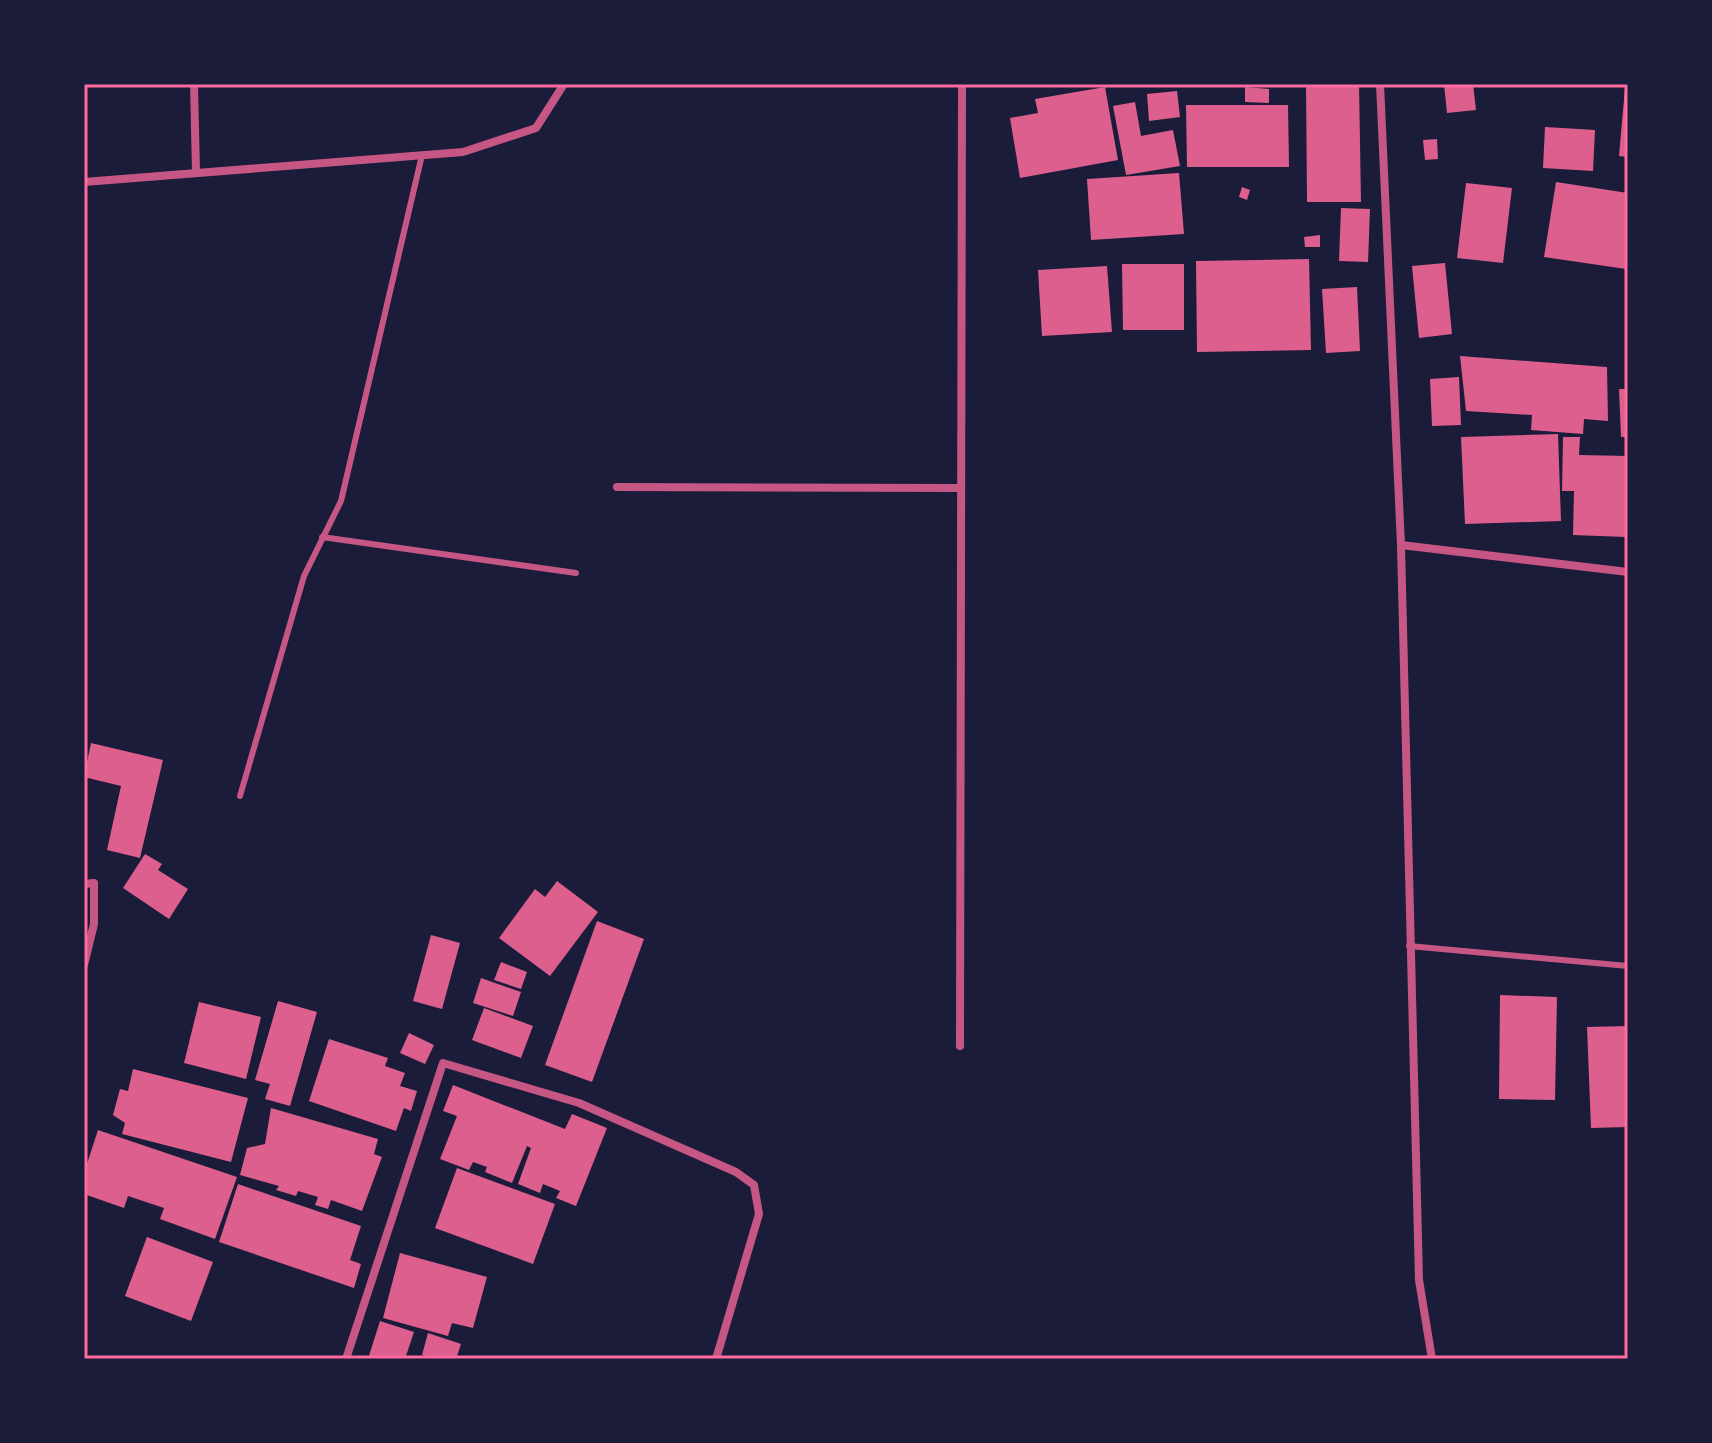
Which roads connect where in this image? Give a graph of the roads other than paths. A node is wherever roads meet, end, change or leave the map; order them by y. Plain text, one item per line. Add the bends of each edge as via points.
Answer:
1 (194, 84) edge
2 (564, 84) edge
3 (962, 84) edge
4 (1380, 84) edge
5 (422, 155) junction
6 (196, 173) junction
7 (84, 182) edge
8 (617, 487) dead end
9 (961, 488) junction
10 (322, 537) junction
11 (1401, 545) junction
12 (1628, 572) edge
13 (576, 573) dead end
14 (240, 796) dead end
15 (84, 884) edge
16 (1409, 946) junction
17 (84, 965) edge
18 (1628, 966) edge
19 (960, 1046) dead end
20 (346, 1359) edge
21 (716, 1359) edge
22 (1432, 1359) edge

1 - 6 street
2 - 5 street via 536,128 463,152
3 - 9 street
4 - 11 street
5 - 6 street
5 - 10 lane via 341,501
6 - 7 street
8 - 9 street
9 - 19 street
10 - 13 lane
10 - 14 lane via 304,576
11 - 12 street
11 - 16 street
15 - 17 street via 94,883 94,924
16 - 18 lane
16 - 22 street via 1419,1280
20 - 21 street via 443,1063 579,1103 736,1172 754,1185 759,1214

